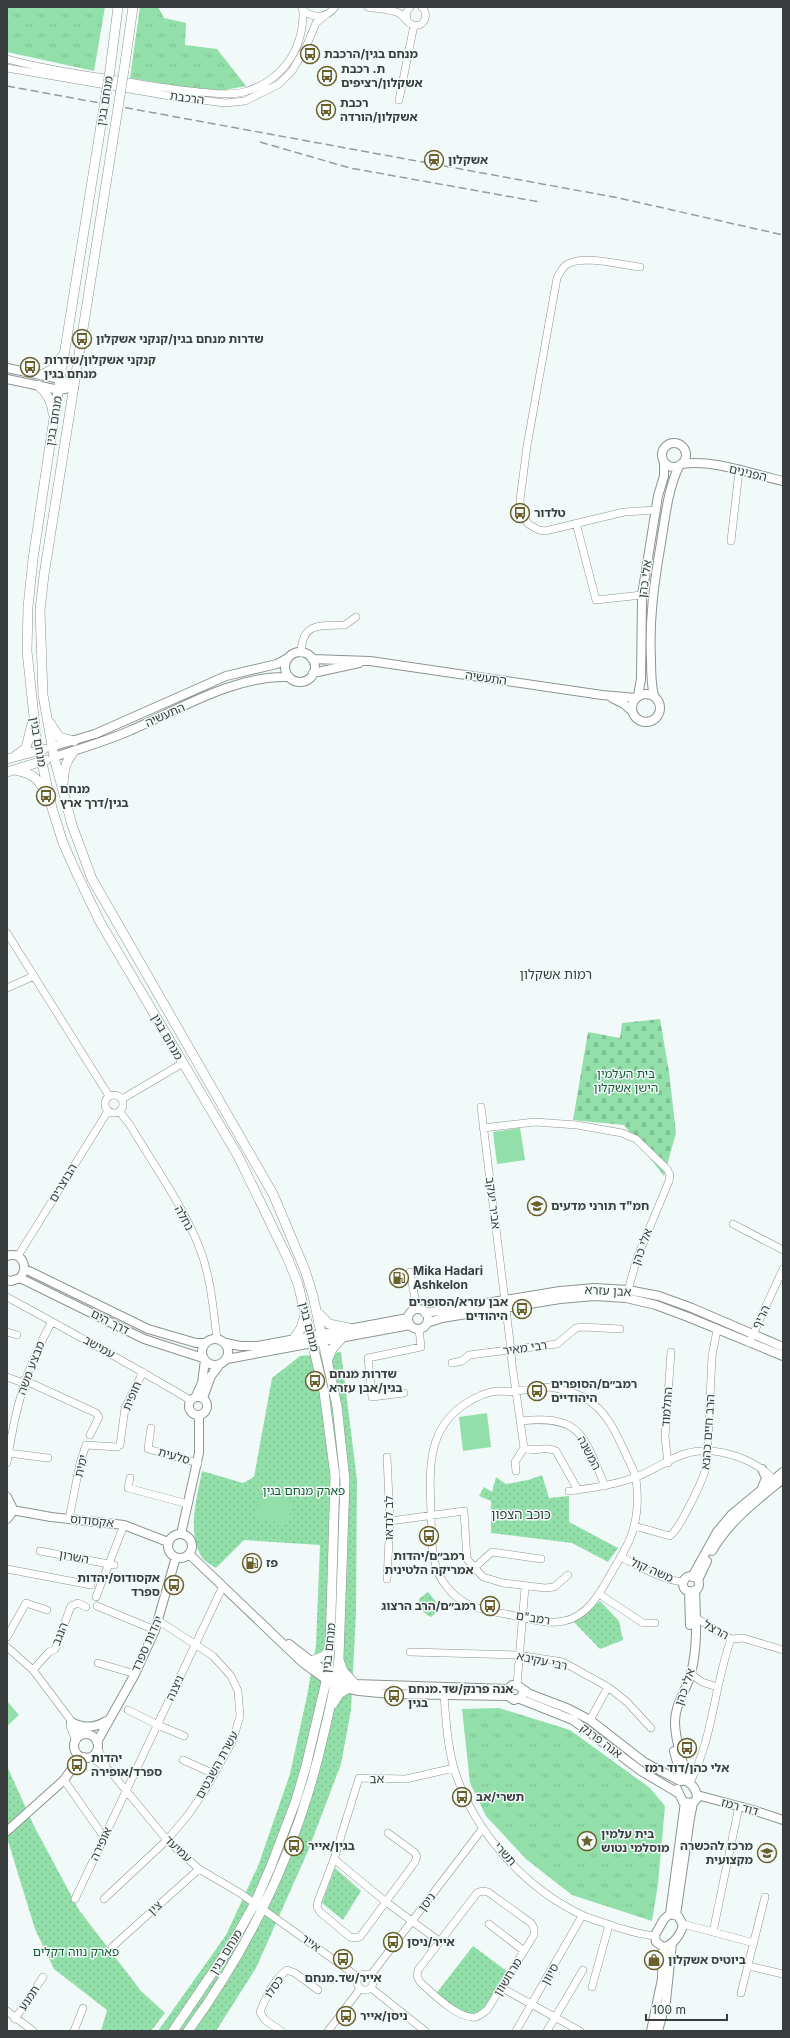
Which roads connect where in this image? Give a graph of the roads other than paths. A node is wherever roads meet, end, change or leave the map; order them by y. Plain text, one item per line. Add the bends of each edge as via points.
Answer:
1 (133, 7) edge
2 (336, 7) edge
3 (368, 7) edge
4 (410, 7) edge
5 (422, 7) edge
6 (118, 9) edge
7 (302, 9) edge
8 (326, 15) junction
9 (407, 20) junction
10 (414, 25) junction
11 (7, 59) edge
12 (7, 68) edge
13 (400, 100) dead end
14 (640, 267) dead end
15 (66, 343) junction
16 (7, 368) edge
17 (40, 375) junction
18 (7, 379) edge
19 (60, 379) junction
20 (38, 385) junction
21 (74, 387) junction
22 (59, 390) junction
23 (54, 418) junction
24 (685, 452) junction
25 (664, 463) junction
26 (680, 465) junction
27 (712, 465) junction
28 (739, 471) junction
29 (783, 481) edge
30 (656, 510) junction
31 (576, 523) junction
32 (731, 541) dead end
33 (642, 595) junction
34 (356, 617) dead end
35 (301, 652) junction
36 (288, 658) junction
37 (312, 659) junction
38 (370, 661) junction
39 (313, 673) junction
40 (290, 677) junction
41 (602, 695) junction
42 (654, 696) junction
43 (637, 697) junction
44 (44, 707) junction
45 (632, 711) junction
46 (33, 715) junction
47 (74, 741) junction
48 (51, 747) junction
49 (39, 750) junction
50 (74, 751) junction
51 (11, 758) edge
52 (54, 758) junction
53 (41, 762) junction
54 (11, 771) edge
55 (65, 803) junction
56 (52, 808) junction
57 (7, 933) edge
58 (34, 976) junction
59 (7, 988) edge
60 (183, 1063) junction
61 (109, 1096) junction
62 (122, 1099) junction
63 (481, 1107) dead end
64 (108, 1111) junction
65 (119, 1111) junction
66 (483, 1128) junction
67 (733, 1224) dead end
68 (783, 1250) edge
69 (7, 1256) edge
70 (18, 1256) junction
71 (25, 1269) junction
72 (783, 1270) edge
73 (410, 1272) dead end
74 (20, 1278) junction
75 (7, 1280) edge
76 (627, 1294) junction
77 (8, 1300) edge
78 (505, 1300) junction
79 (305, 1307) junction
80 (316, 1308) junction
81 (417, 1309) junction
82 (506, 1309) junction
83 (425, 1312) junction
84 (51, 1322) junction
85 (409, 1322) junction
86 (427, 1323) junction
87 (349, 1328) junction
88 (419, 1329) junction
89 (620, 1329) dead end
90 (717, 1330) junction
91 (7, 1332) edge
92 (17, 1335) dead end
93 (753, 1335) junction
94 (323, 1337) junction
95 (343, 1337) junction
96 (217, 1338) junction
97 (313, 1339) junction
98 (293, 1340) junction
99 (206, 1343) junction
100 (226, 1343) junction
101 (749, 1343) junction
102 (783, 1347) edge
103 (511, 1350) junction
104 (671, 1352) dead end
105 (783, 1356) edge
106 (204, 1359) junction
107 (227, 1359) junction
108 (328, 1361) junction
109 (452, 1363) dead end
110 (220, 1364) junction
111 (143, 1372) junction
112 (7, 1377) edge
113 (24, 1381) junction
114 (515, 1391) junction
115 (404, 1393) dead end
116 (196, 1398) junction
117 (199, 1415) junction
118 (521, 1421) junction
119 (151, 1428) dead end
120 (90, 1435) dead end
121 (9, 1441) edge
122 (119, 1446) joint
123 (524, 1448) junction
124 (707, 1450) junction
125 (8, 1453) junction
126 (387, 1457) dead end
127 (48, 1458) dead end
128 (7, 1463) edge
129 (198, 1463) junction
130 (668, 1463) junction
131 (762, 1469) junction
132 (516, 1471) dead end
133 (783, 1472) edge
134 (636, 1477) junction
135 (130, 1478) dead end
136 (778, 1481) edge
137 (605, 1486) junction
138 (762, 1488) junction
139 (578, 1490) junction
140 (570, 1491) dead end
141 (7, 1497) edge
142 (188, 1504) junction
143 (12, 1510) junction
144 (431, 1515) junction
145 (69, 1518) junction
146 (7, 1519) edge
147 (390, 1521) junction
148 (124, 1525) junction
149 (634, 1526) junction
150 (181, 1534) junction
151 (168, 1542) junction
152 (40, 1551) dead end
153 (189, 1554) junction
154 (176, 1557) junction
155 (621, 1557) junction
156 (541, 1559) dead end
157 (112, 1564) junction
158 (474, 1568) junction
159 (7, 1569) edge
160 (568, 1575) dead end
161 (695, 1578) junction
162 (387, 1579) dead end
163 (684, 1582) junction
164 (91, 1585) dead end
165 (223, 1586) junction
166 (525, 1587) junction
167 (692, 1591) junction
168 (599, 1594) junction
169 (96, 1597) dead end
170 (97, 1606) dead end
171 (86, 1607) dead end
172 (47, 1610) dead end
173 (521, 1617) junction
174 (696, 1618) junction
175 (159, 1621) junction
176 (655, 1623) dead end
177 (155, 1630) junction
178 (272, 1632) junction
179 (7, 1637) edge
180 (732, 1639) junction
181 (196, 1644) junction
182 (7, 1647) edge
183 (330, 1647) junction
184 (783, 1650) edge
185 (410, 1652) dead end
186 (518, 1655) junction
187 (339, 1658) junction
188 (312, 1661) junction
189 (98, 1663) dead end
190 (33, 1670) junction
191 (135, 1674) junction
192 (691, 1674) junction
193 (327, 1677) junction
194 (336, 1682) junction
195 (355, 1684) junction
196 (520, 1687) junction
197 (608, 1687) junction
198 (717, 1687) junction
199 (347, 1689) junction
200 (508, 1692) junction
201 (444, 1696) junction
202 (520, 1699) junction
203 (119, 1704) junction
204 (330, 1709) junction
205 (128, 1710) dead end
206 (65, 1713) junction
207 (590, 1720) junction
208 (106, 1721) junction
209 (71, 1722) junction
210 (158, 1725) junction
211 (651, 1728) dead end
212 (184, 1736) dead end
213 (83, 1737) junction
214 (98, 1745) junction
215 (84, 1755) junction
216 (183, 1760) dead end
217 (454, 1768) junction
218 (110, 1772) junction
219 (214, 1774) junction
220 (66, 1778) junction
221 (685, 1781) junction
222 (126, 1789) junction
223 (678, 1793) junction
224 (697, 1795) junction
225 (689, 1803) junction
226 (739, 1806) junction
227 (783, 1820) edge
228 (483, 1828) junction
229 (7, 1832) edge
230 (388, 1833) dead end
231 (104, 1837) junction
232 (167, 1840) junction
233 (334, 1860) junction
234 (199, 1869) junction
235 (765, 1898) dead end
236 (75, 1899) dead end
237 (104, 1899) dead end
238 (386, 1902) junction
239 (255, 1903) junction
240 (263, 1909) junction
241 (673, 1915) junction
242 (582, 1916) junction
243 (413, 1921) junction
244 (489, 1924) dead end
245 (683, 1924) junction
246 (610, 1925) junction
247 (713, 1932) junction
248 (655, 1936) junction
249 (439, 1941) junction
250 (754, 1943) junction
251 (672, 1944) junction
252 (112, 1947) dead end
253 (663, 1947) junction
254 (524, 1951) junction
255 (749, 1966) junction
256 (583, 1970) dead end
257 (783, 1974) edge
258 (370, 1976) junction
259 (44, 1977) dead end
260 (358, 1977) junction
261 (592, 1987) dead end
262 (371, 1988) junction
263 (502, 1988) junction
264 (360, 1989) junction
265 (318, 1990) dead end
266 (741, 1993) dead end
267 (532, 2004) junction
268 (83, 2008) dead end
269 (7, 2011) edge
270 (556, 2017) junction
271 (15, 2019) junction
272 (33, 2031) edge
273 (74, 2031) edge
274 (173, 2031) edge
275 (188, 2031) edge
276 (281, 2031) edge
277 (328, 2031) edge
278 (425, 2031) edge
279 (516, 2031) edge
280 (547, 2031) edge
281 (580, 2031) edge
282 (651, 2031) edge
283 (658, 2031) edge

1 - 21 main road, מנחם בגין, bridge
2 - 8 street, הרכבת
3 - 9 street via 396,12
4 - 9 street via 406,13
5 - 10 street via 426,14 425,20 422,24
6 - 15 main road, מנחם בגין, bridge
7 - 8 street via 314,16
7 - 11 street, הרכבת via 301,34 293,55 271,79 243,92 230,94 183,91
8 - 12 street, הרכבת via 316,23 309,42 292,71 279,84 245,101 225,103 170,96
9 - 10 street
10 - 13 street
14 - 31 street via 585,260 573,261 564,266 557,278 527,446 520,506 528,524 540,530
15 - 17 main road via 53,369
15 - 19 main road, מנחם בגין
16 - 17 street
17 - 19 street
18 - 20 street
19 - 21 street
19 - 22 main road, מנחם בגין
20 - 22 street
20 - 23 main road via 49,398
21 - 22 street
21 - 44 main road, מנחם בגין via 40,610
22 - 23 main road, מנחם בגין
23 - 46 main road, מנחם בגין via 28,607 27,651
24 - 25 street via 676,444 667,445 662,454
24 - 26 street
24 - 27 street, הפנינים
25 - 26 street via 671,467
25 - 30 street, אלי כהן via 664,476
26 - 27 street, הפנינים
26 - 42 street, אלי כהן via 665,519 652,599 650,644 651,684
27 - 28 street, הפנינים
28 - 29 street, הפנינים
28 - 32 street
30 - 31 street via 624,512
30 - 33 street, אלי כהן
31 - 33 street via 596,600
33 - 43 street, אלי כהן via 641,679
34 - 35 street via 345,626 318,625 309,630 301,645
35 - 36 street
35 - 37 street
36 - 40 street via 286,670
36 - 47 street, התעשיה via 277,664 242,671 201,685 95,734
37 - 38 street, התעשיה
37 - 39 street
38 - 39 street, התעשיה
38 - 41 street, התעשיה
39 - 40 street via 303,682
40 - 50 street, התעשיה via 273,677 233,686 124,733
41 - 43 street, התעשיה
41 - 45 street, התעשיה via 624,704
42 - 43 street via 646,693
42 - 45 street via 660,708 653,720 642,722
43 - 45 street via 632,704
44 - 47 main road via 54,732 59,737
44 - 48 main road, מנחם בגין
46 - 49 main road, מנחם בגין
46 - 51 main road via 26,748
47 - 48 street, התעשיה
48 - 49 main road
48 - 52 main road, מנחם בגין
49 - 51 main road
49 - 53 main road, מנחם בגין
50 - 52 street, התעשיה
50 - 55 main road via 64,768
52 - 53 main road, התעשיה
52 - 55 main road, מנחם בגין
53 - 54 main road, התעשיה
53 - 56 main road, מנחם בגין
54 - 56 main road via 32,774 38,780
55 - 80 main road, מנחם בגין via 92,879 272,1194 305,1270
56 - 60 main road, מנחם בגין via 63,843 100,922
57 - 58 street
58 - 59 street
58 - 61 street
60 - 62 street
60 - 79 main road, מנחם בגין via 238,1156 261,1201 288,1260
61 - 62 street via 115,1094
61 - 64 street via 105,1103
62 - 65 street via 123,1104
63 - 66 street, אביר יעקב
64 - 65 street
64 - 70 street, הבוצרים
65 - 96 street, נחלה via 184,1216 200,1248 210,1287
66 - 76 street, אלי כהן via 535,1122 622,1133 636,1139 667,1169 670,1175 665,1193 638,1258
66 - 78 street, אביר יעקב
67 - 68 street
69 - 70 street
70 - 71 street via 23,1261
71 - 74 street
71 - 99 street, דרך הים via 148,1329 196,1343
72 - 93 street, הריף
73 - 81 street
74 - 75 street
74 - 106 street, דרך הים via 144,1339
76 - 78 street, אבן עזרא via 594,1288
76 - 82 street, אבן עזרא via 588,1296
76 - 90 street, אבן עזרא
76 - 93 street, אבן עזרא via 658,1296
77 - 84 street, עמישב
78 - 82 street, אביר יעקב
78 - 83 street, אבן עזרא
79 - 97 main road, מנחם בגין
79 - 98 main road via 304,1321
80 - 87 main road via 329,1324
80 - 94 main road, מנחם בגין
81 - 83 street
81 - 85 street via 411,1312
82 - 86 street, אבן עזרא via 449,1317
82 - 103 street, אביר יעקב
83 - 86 street
84 - 111 street, עמישב
84 - 113 street, מבצע משה
85 - 87 street
85 - 88 street via 414,1329
85 - 95 street
86 - 88 street
87 - 94 street
88 - 115 street via 422,1347 368,1358 372,1397
89 - 103 street, רבי מאיר via 576,1328 557,1344
90 - 101 street, אבן עזרא
90 - 124 street, הרב חיים כהנא via 712,1356
91 - 92 street
93 - 101 street, הריף
93 - 102 street, אבן עזרא
94 - 95 street
94 - 97 street
94 - 108 main road, מנחם בגין
95 - 108 main road via 332,1349
96 - 99 street
96 - 100 street
97 - 98 street
97 - 107 street
97 - 183 main road, מנחם בגין via 324,1392 335,1476
98 - 100 street via 249,1347
99 - 106 street via 202,1350
100 - 107 street via 229,1351
101 - 105 street, אבן עזרא
103 - 109 street, רבי מאיר via 469,1355 462,1361
103 - 114 street, אביר יעקב
104 - 130 street, התלמוד via 666,1437
106 - 110 street via 210,1364
106 - 116 street via 202,1383
107 - 110 street
108 - 187 main road, מנחם בגין via 337,1406 345,1480
110 - 116 street
111 - 116 street, עמישב
111 - 122 street, חופית via 126,1408
112 - 113 street
113 - 120 street via 96,1413 99,1417
113 - 121 street, מבצע משה
114 - 118 street, אביר יעקב
114 - 134 street, רמב"ם via 551,1387 587,1399 605,1416 616,1433
114 - 144 street, רמב"ם via 497,1391 475,1398 457,1409 443,1423 431,1458
116 - 117 street via 189,1409
116 - 117 street via 207,1407
117 - 129 street
118 - 123 street, אביר יעקב
118 - 137 street, המשנה via 555,1420 569,1424 581,1435
119 - 129 street, סלעית via 148,1449
121 - 125 street, מבצע משה
122 - 145 street, ימית via 86,1445
123 - 132 street via 516,1459
123 - 139 street via 530,1450 546,1447 556,1450
124 - 130 street via 688,1453
124 - 131 street via 733,1456
124 - 149 street, הרב חיים כהנא via 707,1470 674,1533 670,1536
125 - 127 street
125 - 128 street, מבצע משה
126 - 147 street, לב לנדאו
129 - 142 street
130 - 134 street
131 - 136 street
131 - 138 street via 766,1478
133 - 136 street
134 - 137 street
134 - 149 street, רמב"ם
135 - 142 street via 128,1488
136 - 138 street
136 - 161 street via 722,1535
137 - 139 street
138 - 161 street via 732,1514 717,1532
139 - 140 street
141 - 143 street via 12,1504
142 - 150 street
143 - 145 street, אקסודוס
143 - 146 street
144 - 147 street
144 - 158 street via 464,1511 465,1549 467,1559
144 - 173 street, רמב"ם via 433,1555 446,1586 458,1598 474,1608
145 - 148 street, אקסודוס
147 - 162 street, לב לנדאו
148 - 151 street, אקסודוס
148 - 157 street
149 - 155 street, רמב"ם
150 - 151 street via 173,1536
150 - 153 street via 190,1540 192,1547
151 - 154 street via 170,1553
152 - 157 street, השרון
153 - 154 street via 183,1558
153 - 165 street
154 - 175 street, יהדות ספרד
155 - 163 street, משה קול via 672,1581
155 - 168 street, רמב"ם
156 - 158 street via 492,1552
157 - 169 street
158 - 166 street via 491,1581
159 - 164 street
160 - 166 street via 554,1587
161 - 163 street via 688,1577
161 - 167 street via 698,1587
163 - 167 street via 685,1588
165 - 178 street
165 - 181 street, ניצנה
166 - 173 street
167 - 174 street, אלי כהן
167 - 221 street, אלי כהן via 688,1658 684,1678 673,1703 670,1721 672,1741
168 - 173 street, רמב"ם via 591,1605 565,1621 545,1622
168 - 176 street via 643,1623
170 - 177 street
171 - 190 street, הנגב via 78,1603 71,1606 55,1650 49,1652
172 - 179 street via 26,1603
173 - 186 street
174 - 180 street, הרצל
174 - 192 street, אלי כהן
175 - 177 street, יהדות ספרד
175 - 181 street, עשרת השבטים
177 - 191 street, יהדות ספרד
178 - 188 street
178 - 193 street via 303,1663
180 - 184 street, הרצל via 743,1638
180 - 198 street
181 - 210 street, ניצנה
181 - 219 street, עשרת השבטים via 213,1656 231,1676 238,1691 240,1716 237,1730
182 - 190 street
183 - 188 main road via 324,1656
183 - 193 main road, מנחם בגין
185 - 186 street, רבי עקיבא
186 - 196 street
186 - 197 street, רבי עקיבא via 563,1662
187 - 194 main road, מנחם בגין
187 - 195 main road via 343,1671
188 - 193 street
189 - 191 street
190 - 206 street
191 - 203 street, יהדות ספרד
192 - 198 street via 702,1682
192 - 221 street, אלי כהן via 678,1703 675,1719
193 - 194 street
193 - 239 main road, מנחם בגין via 296,1800
194 - 195 street
194 - 199 street
194 - 204 main road, מנחם בגין
195 - 200 street
196 - 200 street via 512,1685
196 - 202 street
196 - 207 street, אנה פרנק
197 - 207 street
197 - 211 street, רבי עקיבא via 627,1702
198 - 221 street via 700,1760
199 - 201 street
199 - 204 main road via 339,1694
200 - 201 street
200 - 202 street, אנה פרנק via 514,1700
201 - 217 street, תשרי
202 - 223 street, אנה פרנק via 573,1720 641,1771
203 - 208 street, יהדות ספרד
203 - 214 street, יהדות ספרד
204 - 240 main road, מנחם בגין via 304,1809 280,1874
205 - 210 street
206 - 209 street
206 - 213 street
207 - 221 street, אנה פרנק via 644,1762
208 - 209 street via 87,1727
208 - 213 street, יהדות ספרד
209 - 213 street
210 - 212 street
210 - 222 street, ניצנה
213 - 214 street
213 - 215 street
214 - 215 street, יהדות ספרד
214 - 218 street, עמיעד
215 - 218 street, עמיעד
215 - 220 street
216 - 219 street
217 - 228 street, תשרי via 464,1795
217 - 233 street, אב via 406,1779 359,1778
218 - 222 street, עמיעד
219 - 232 street, עשרת השבטים via 188,1815
220 - 229 street
220 - 231 street
221 - 223 street via 677,1786
221 - 224 street
222 - 231 street, אופירה
222 - 232 street, עמיעד
223 - 225 street
224 - 225 street via 696,1802
224 - 226 street, דוד רמז
225 - 241 street
226 - 227 street, דוד רמז
226 - 247 street
228 - 242 street, תשרי via 526,1877 551,1897
228 - 243 street, ניסן
230 - 238 street, אב via 417,1856
231 - 236 street, אופירה
232 - 234 street, עמיעד
232 - 237 street
233 - 238 street
233 - 238 street, אב via 317,1907 350,1937 360,1937
234 - 239 street, עמיעד
234 - 252 street, צין
235 - 250 street
238 - 243 street
239 - 240 street, עמיעד
239 - 274 main road, מנחם בגין via 232,1944
240 - 260 street, אייר
240 - 275 main road, מנחם בגין via 236,1960
241 - 245 street via 681,1918
241 - 248 street via 664,1919
242 - 246 street, תשרי
242 - 267 street, סיוון
243 - 249 street
243 - 258 street, ניסן
244 - 254 street
245 - 247 street
245 - 251 street
246 - 248 street, תשרי
246 - 261 street
247 - 250 street
248 - 253 street via 656,1942
249 - 254 street, מרחשוון via 477,1893 482,1891 488,1892 520,1914 534,1928 534,1935
249 - 263 street, מרחשוון via 418,1970 417,1976 420,1982 454,2010 464,2016 477,2017 487,2010
250 - 255 street
251 - 253 street
251 - 283 street via 666,2001
253 - 282 street via 662,1979
254 - 263 street, מרחשוון
255 - 257 street
255 - 266 street
256 - 270 street
258 - 260 street via 362,1974
258 - 262 street via 373,1983
259 - 271 street, תמנע
260 - 264 street
262 - 264 street
262 - 278 street
263 - 267 street
264 - 277 street
265 - 276 street, כסלו via 287,1970 280,1974 260,2012 265,2020
267 - 270 street
267 - 279 street, סיוון
268 - 273 street
269 - 271 street
270 - 280 street
270 - 281 street
271 - 272 street

